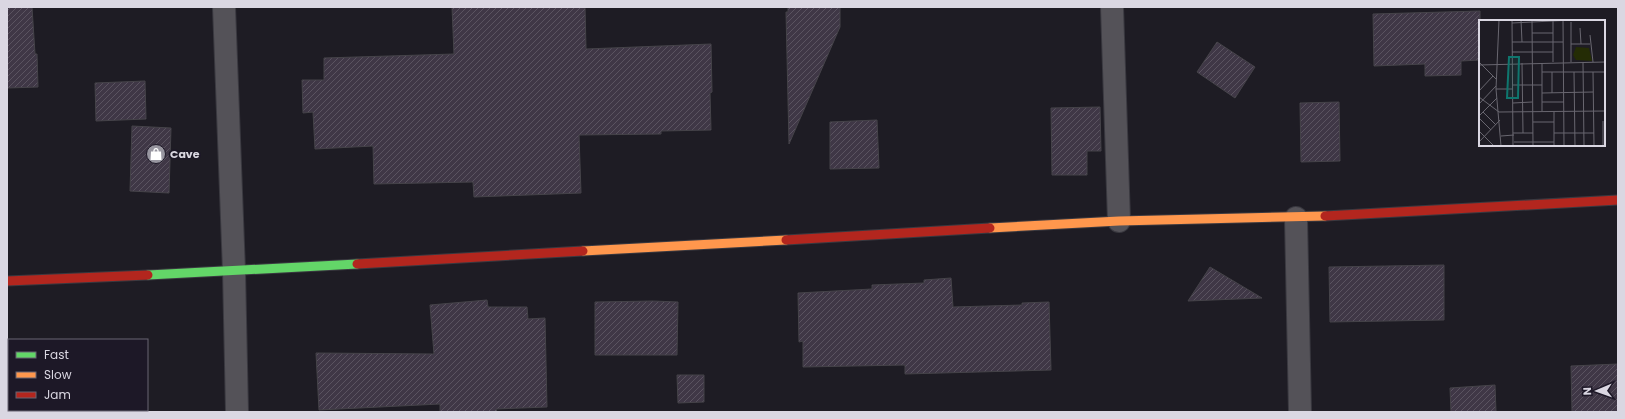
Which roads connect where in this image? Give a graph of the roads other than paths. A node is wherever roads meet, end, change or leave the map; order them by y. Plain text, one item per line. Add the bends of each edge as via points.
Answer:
1 (224, 7) edge
2 (1112, 7) edge
3 (1618, 200) edge
4 (1296, 218) junction
5 (1119, 221) junction
6 (234, 271) junction
7 (7, 281) edge
8 (237, 412) edge
9 (1300, 412) edge

1 - 6 street
2 - 5 street
3 - 4 street
4 - 5 street
4 - 9 street
5 - 6 street
6 - 7 street
6 - 8 street

